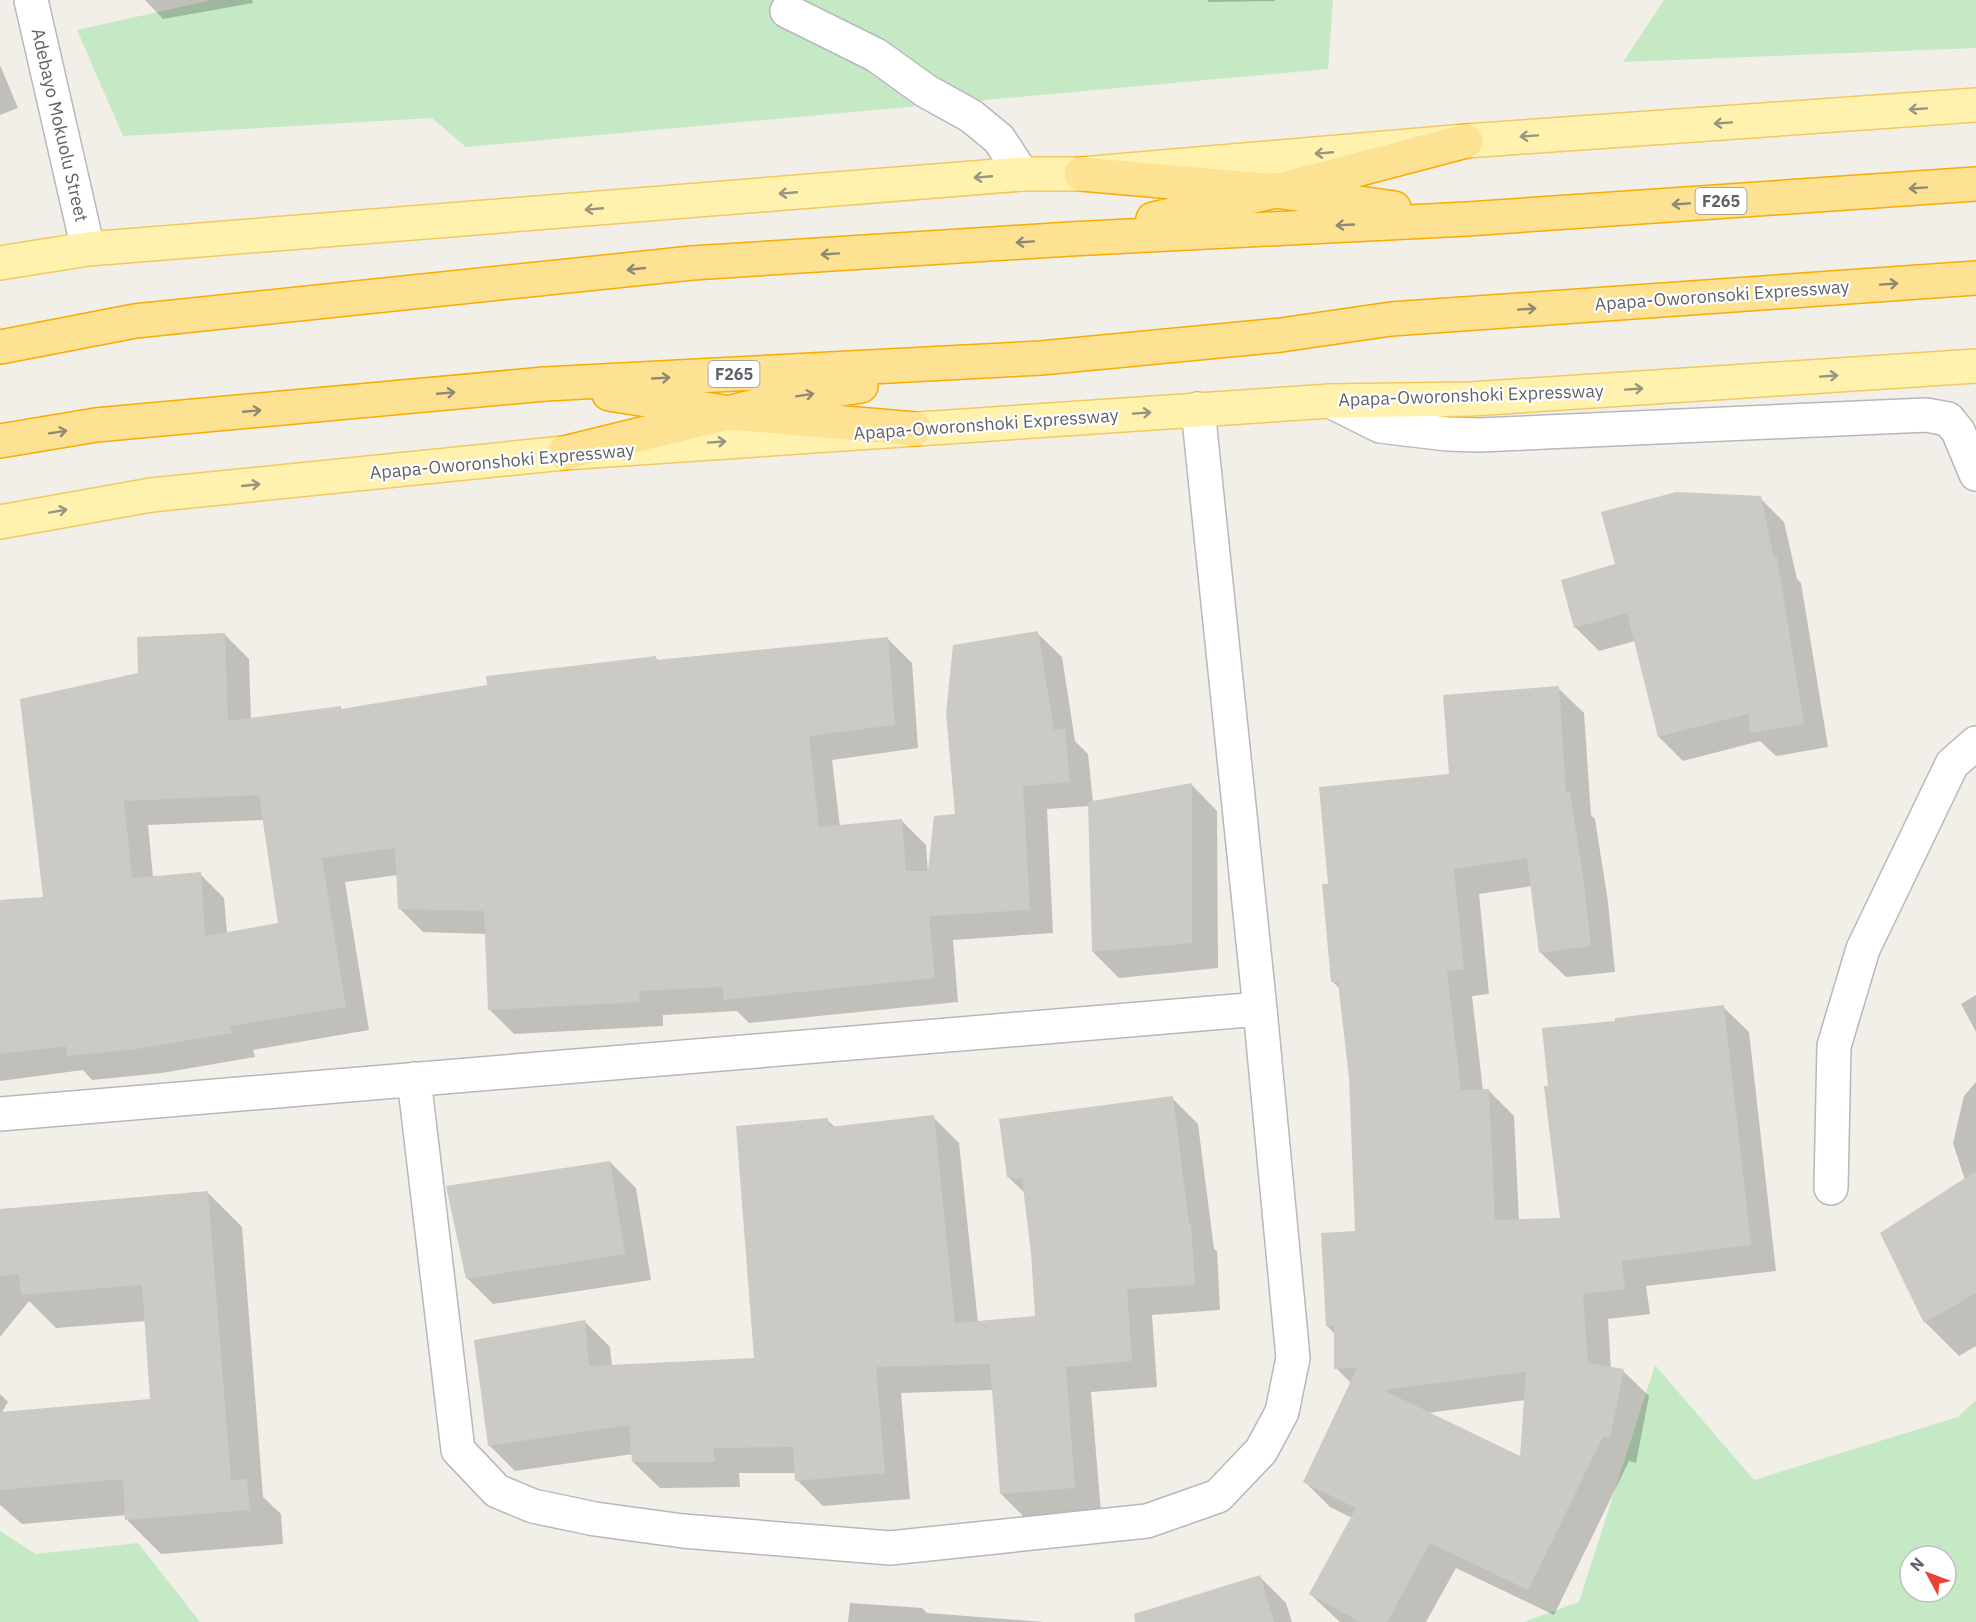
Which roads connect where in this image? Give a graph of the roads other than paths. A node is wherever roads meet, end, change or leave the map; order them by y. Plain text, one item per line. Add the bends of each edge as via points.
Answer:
1 (31, 0) edge
2 (787, 11) dead end
3 (1976, 105) edge
4 (1466, 141) junction
5 (1022, 174) junction
6 (1082, 174) junction
7 (1976, 184) edge
8 (1276, 191) junction
9 (1467, 219) junction
10 (1070, 239) junction
11 (88, 249) junction
12 (0, 263) edge
13 (1976, 278) edge
14 (0, 347) edge
15 (1041, 358) junction
16 (1976, 366) edge
17 (545, 384) junction
18 (1330, 401) junction
19 (1198, 410) junction
20 (730, 413) junction
21 (915, 429) junction
22 (0, 441) edge
23 (564, 453) junction
24 (1976, 474) edge
25 (0, 522) edge
26 (1976, 743) edge
27 (1260, 1009) junction
28 (414, 1079) junction
29 (0, 1114) edge
30 (1831, 1188) dead end

1 - 11 street, Adebayo Mokuolu Street
2 - 5 street via 876,55 926,91 971,116 999,139
3 -> 4 main road
4 -> 6 main road
4 - 8 highway
5 - 6 main road
5 -> 11 main road
6 - 8 highway
7 -> 9 highway, F265
8 - 9 highway
8 - 10 highway
9 -> 10 highway, F265
10 -> 14 highway, F265 via 668,266 135,321
11 - 12 main road
15 -> 13 highway, Apapa-Oworonsoki Expressway / F265 via 1281,335 1391,319
17 -> 15 highway, F265
20 -> 15 highway via 797,396
18 -> 16 main road, Apapa-Oworonshoki Expressway via 1471,399
17 - 20 highway
22 -> 17 highway, F265 via 96,425
18 - 19 main road, Apapa-Oworonshoki Expressway
18 - 24 street via 1380,426 1479,435 1926,415 1948,419 1958,431
21 -> 19 main road, Apapa-Oworonshoki Expressway
19 - 27 street
20 - 21 highway
20 - 23 highway
23 -> 21 main road, Apapa-Oworonshoki Expressway
25 -> 23 main road, Apapa-Oworonshoki Expressway via 151,495
26 - 30 street via 1952,764 1863,949 1834,1046
27 - 28 street
27 - 28 street via 1293,1358 1282,1412 1261,1451 1218,1496 1147,1521 890,1548 683,1531 595,1519 533,1506 497,1491 458,1450
28 - 29 street

